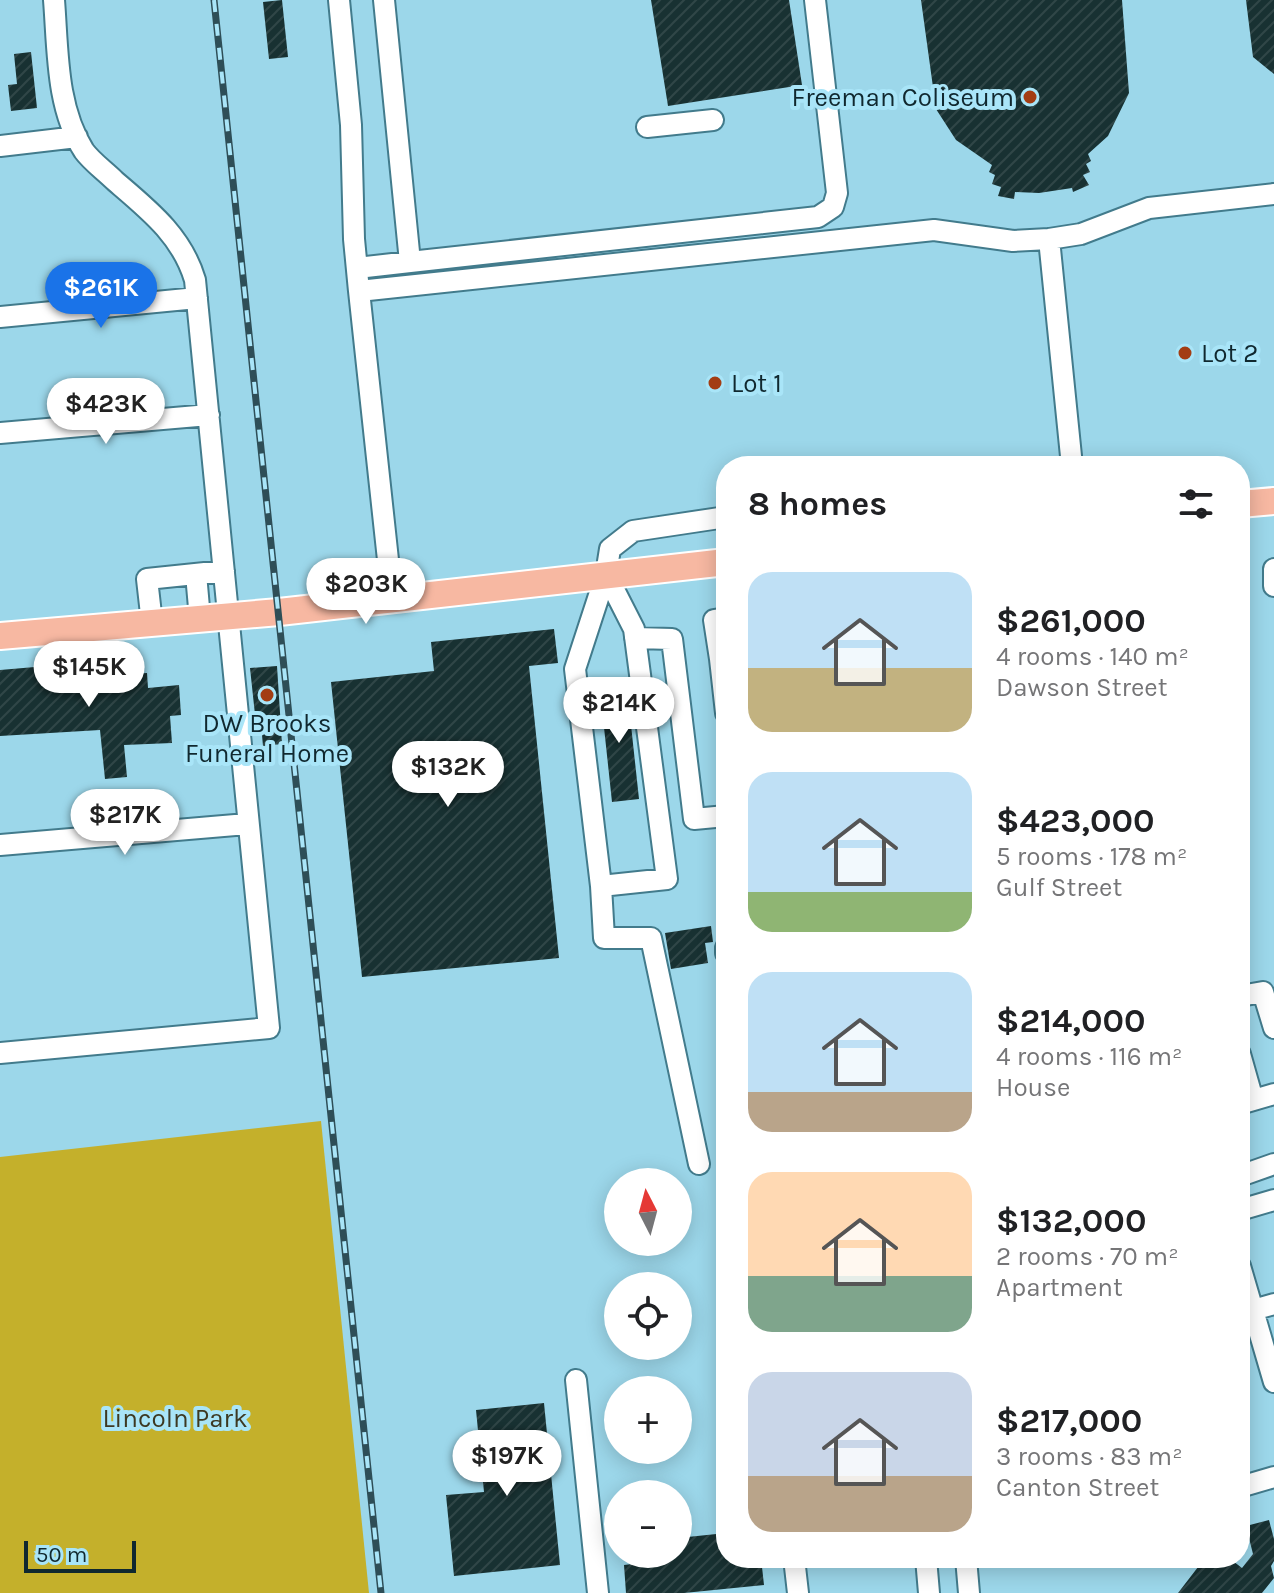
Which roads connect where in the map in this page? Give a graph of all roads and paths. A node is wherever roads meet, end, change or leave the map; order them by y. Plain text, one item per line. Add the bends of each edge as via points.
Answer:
1 (54, 0) edge
2 (339, 0) edge
3 (384, 0) edge
4 (815, 0) edge
5 (713, 120) dead end
6 (647, 127) dead end
7 (77, 137) junction
8 (0, 146) edge
9 (1274, 194) edge
10 (1049, 239) junction
11 (535, 249) junction
12 (410, 262) junction
13 (357, 268) junction
14 (539, 272) junction
15 (359, 291) junction
16 (197, 298) junction
17 (0, 317) edge
18 (209, 415) junction
19 (0, 433) edge
20 (1071, 456) edge
21 (1274, 501) edge
22 (1250, 504) edge
23 (716, 519) edge
24 (716, 563) edge
25 (1274, 569) edge
26 (224, 571) junction
27 (196, 574) junction
28 (606, 574) junction
29 (1274, 586) edge
30 (392, 597) junction
31 (228, 616) junction
32 (200, 619) junction
33 (152, 623) junction
34 (0, 636) edge
35 (635, 638) junction
36 (716, 817) edge
37 (247, 824) junction
38 (0, 845) edge
39 (601, 886) junction
40 (1250, 994) edge
41 (1274, 1028) edge
42 (0, 1053) edge
43 (1274, 1094) edge
44 (1250, 1101) edge
45 (699, 1164) dead end
46 (1274, 1164) edge
47 (1250, 1172) edge
48 (1274, 1200) edge
49 (1250, 1207) edge
50 (1274, 1304) edge
51 (1250, 1305) edge
52 (1250, 1311) edge
53 (576, 1380) dead end
54 (1274, 1382) edge
55 (1274, 1477) edge
56 (1250, 1484) edge
57 (795, 1568) edge
58 (927, 1568) edge
59 (967, 1568) edge
60 (598, 1593) edge
61 (798, 1593) edge
62 (929, 1593) edge
63 (969, 1593) edge

1 - 7 street via 62,85
2 - 13 street
3 - 12 street
4 - 11 street via 837,193 833,207 818,217
5 - 6 street
7 - 8 street
7 - 16 street via 85,153 180,243
9 - 10 street via 1149,208 1081,234
10 - 14 street via 1013,241 934,230
10 - 20 street
11 - 12 street
11 - 14 street
12 - 13 street
13 - 15 street
14 - 15 street
15 - 30 street
16 - 17 street
16 - 18 street
18 - 19 street
18 - 26 street
21 - 22 main road
23 - 28 street via 633,531 610,549
24 - 28 main road
25 - 29 street
26 - 27 street
26 - 31 street
27 - 32 street
27 - 33 street via 147,579
28 - 30 main road
28 - 35 street
28 - 39 street via 575,669
30 - 31 main road
31 - 32 main road
31 - 37 street
32 - 33 main road
33 - 34 main road
35 - 36 street via 672,639 694,819
35 - 39 street via 667,879
37 - 38 street
37 - 42 street via 269,1028
39 - 45 street via 604,938 651,938
40 - 41 street via 1263,992
43 - 44 street
46 - 47 street
48 - 49 street
50 - 51 street
52 - 54 street
53 - 60 street
55 - 56 street
57 - 61 street
58 - 62 street
59 - 63 street

